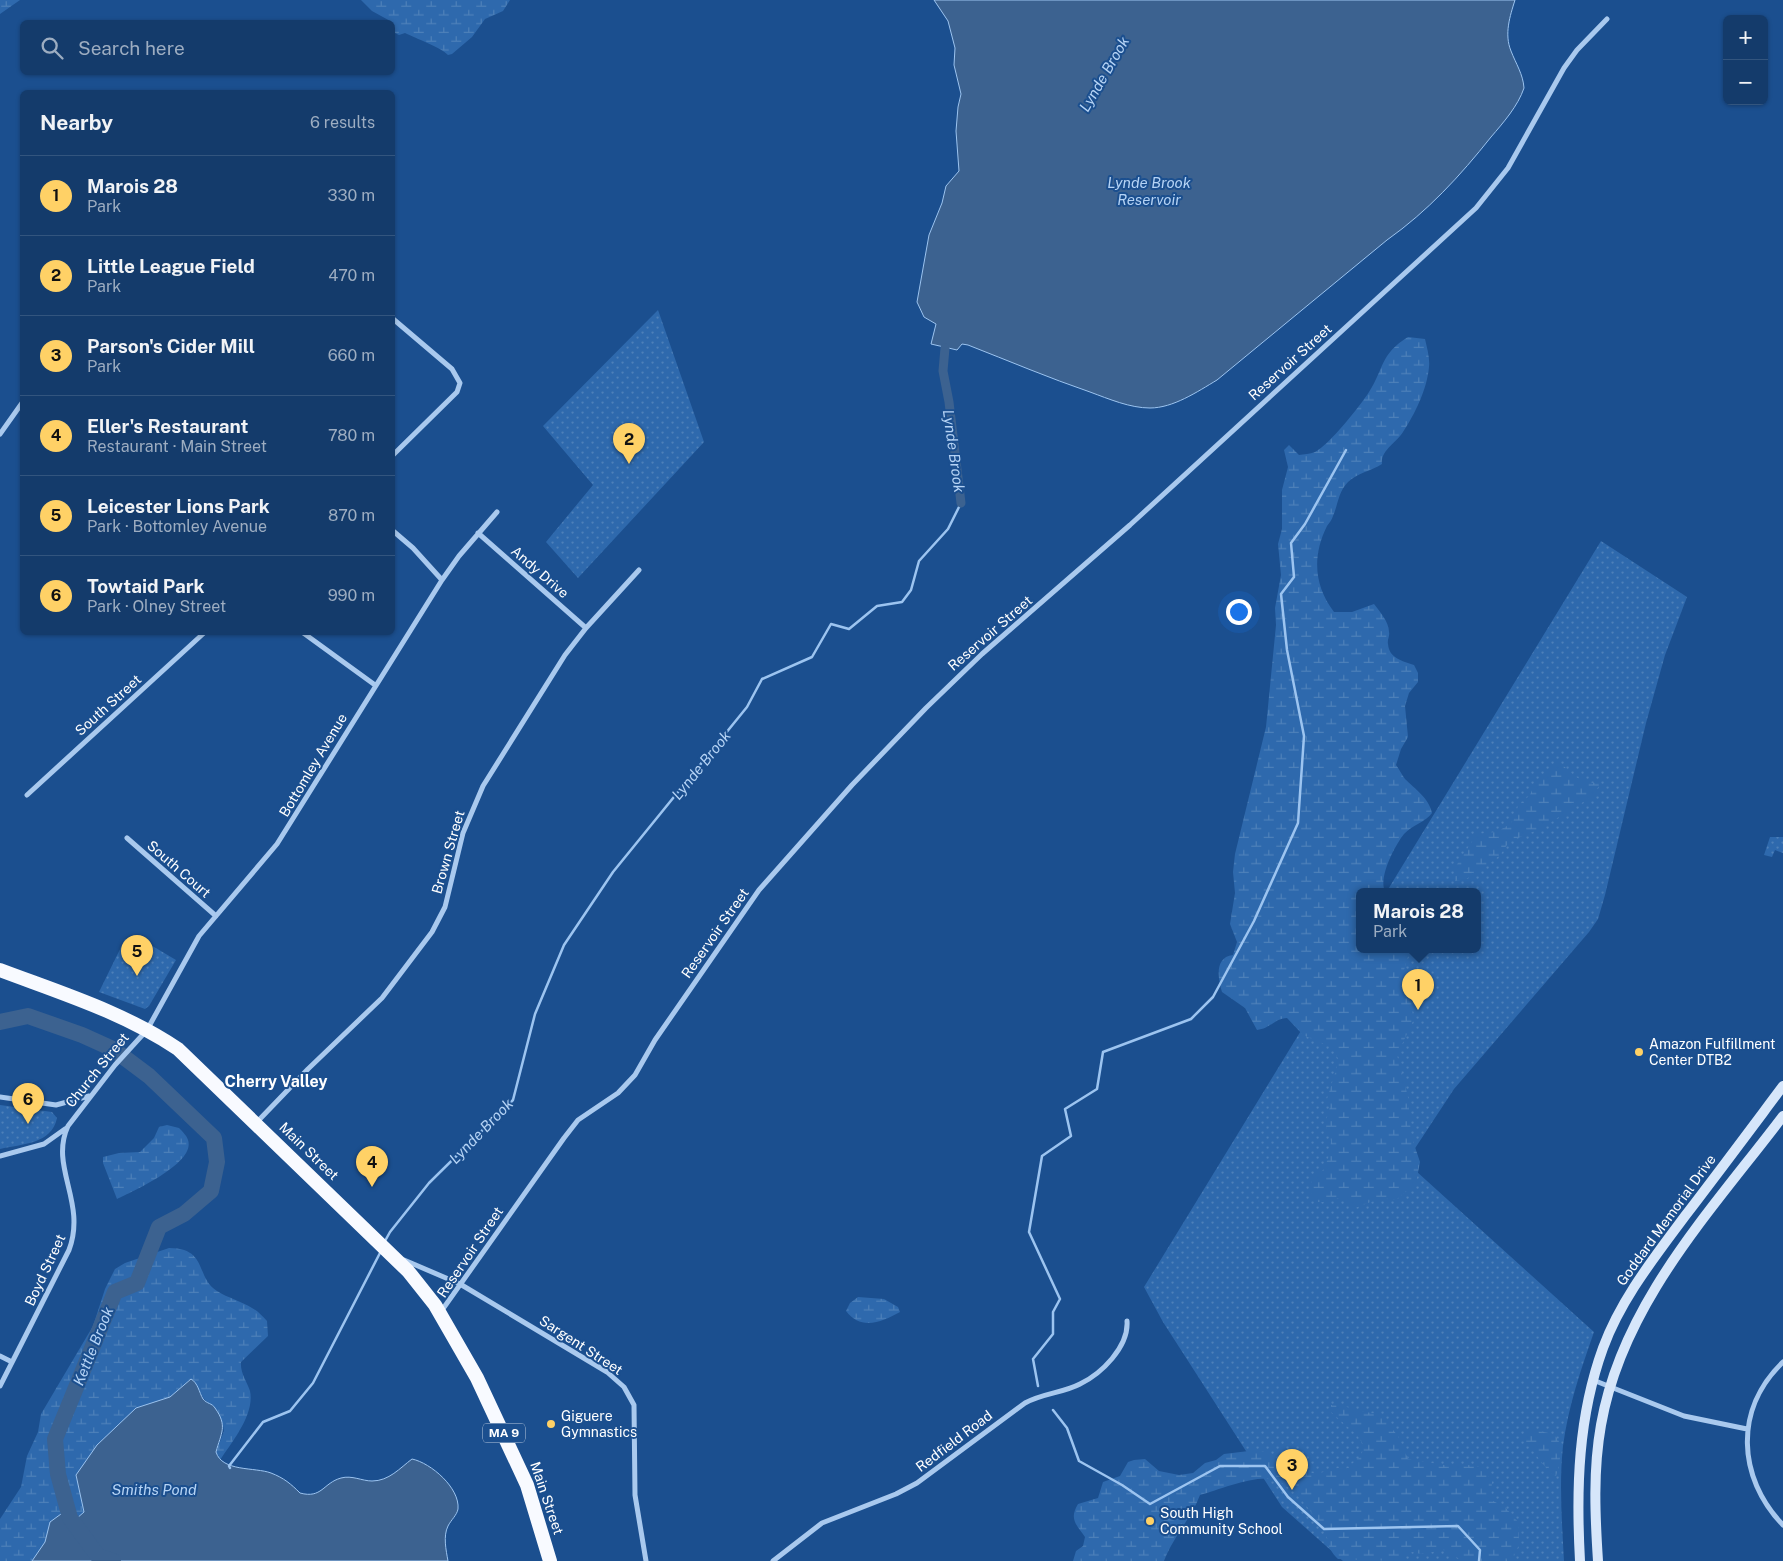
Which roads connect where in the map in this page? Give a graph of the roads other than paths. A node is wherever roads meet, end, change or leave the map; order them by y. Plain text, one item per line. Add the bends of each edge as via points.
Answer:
1 (1607, 18) dead end
2 (395, 321) edge
3 (20, 406) edge
4 (0, 434) edge
5 (395, 453) edge
6 (498, 512) dead end
7 (395, 533) edge
8 (478, 533) junction
9 (639, 570) dead end
10 (442, 580) junction
11 (586, 628) junction
12 (202, 635) edge
13 (306, 635) edge
14 (375, 685) junction
15 (27, 795) dead end
16 (127, 838) dead end
17 (216, 916) junction
18 (0, 970) edge
19 (147, 1030) junction
20 (1783, 1086) edge
21 (90, 1096) junction
22 (0, 1097) edge
23 (1783, 1116) edge
24 (257, 1123) junction
25 (68, 1126) junction
26 (0, 1156) edge
27 (386, 1248) junction
28 (460, 1284) junction
29 (440, 1313) junction
30 (1128, 1322) dead end
31 (0, 1356) edge
32 (12, 1362) junction
33 (1783, 1362) edge
34 (1593, 1380) junction
35 (0, 1386) edge
36 (1610, 1386) junction
37 (1747, 1429) junction
38 (1783, 1525) edge
39 (550, 1561) edge
40 (646, 1561) edge
41 (773, 1561) edge
42 (1580, 1561) edge
43 (1598, 1561) edge

1 - 28 street, Reservoir Street via 1564,68 1508,168 1476,208 1130,524 968,666 841,797 745,909 655,1040 635,1075 618,1093 571,1128
2 - 5 street via 452,369 460,382 457,392
3 - 4 street
6 - 8 street, Bottomley Avenue
7 - 10 street
8 - 10 street, Bottomley Avenue
8 - 11 street, Andy Drive
9 - 11 street, Brown Street
10 - 14 street, Bottomley Avenue
11 - 24 street, Brown Street via 552,674 478,796 463,833 445,907 437,924 382,998
12 - 15 street, South Street
13 - 14 street
14 - 17 street, Bottomley Avenue via 277,844
16 - 17 street, South Court
17 - 19 street, Bottomley Avenue via 194,944
18 - 19 highway, Main Street / MA 9 via 82,1000
19 - 21 street, Church Street
19 - 24 highway, Main Street / MA 9 via 184,1054
20 - 34 main road, Goddard Memorial Drive via 1633,1288 1613,1325
21 - 22 street via 61,1105
21 - 25 street, Church Street
23 - 36 main road via 1655,1288 1634,1324
24 - 27 highway, Main Street / MA 9
25 - 26 street via 48,1143
25 - 32 street, Boyd Street via 62,1155 75,1215 74,1235
27 - 28 street, Sargent Street
27 - 29 highway, Main Street / MA 9 via 416,1280
28 - 29 street, Reservoir Street
28 - 40 street, Sargent Street via 607,1372 628,1393 635,1414 635,1494
29 - 39 highway, Main Street / MA 9 via 468,1358 515,1456
30 - 41 street, Redfield Road via 1119,1348 1092,1377 1072,1388 1033,1399 916,1483 822,1523
31 - 32 street
32 - 35 street, Boyd Street
33 - 37 street via 1756,1400
34 - 36 street
34 - 42 main road, Goddard Memorial Drive via 1578,1465
36 - 37 street via 1684,1416
36 - 43 main road via 1596,1466
37 - 38 street via 1750,1467 1756,1484 1770,1511

